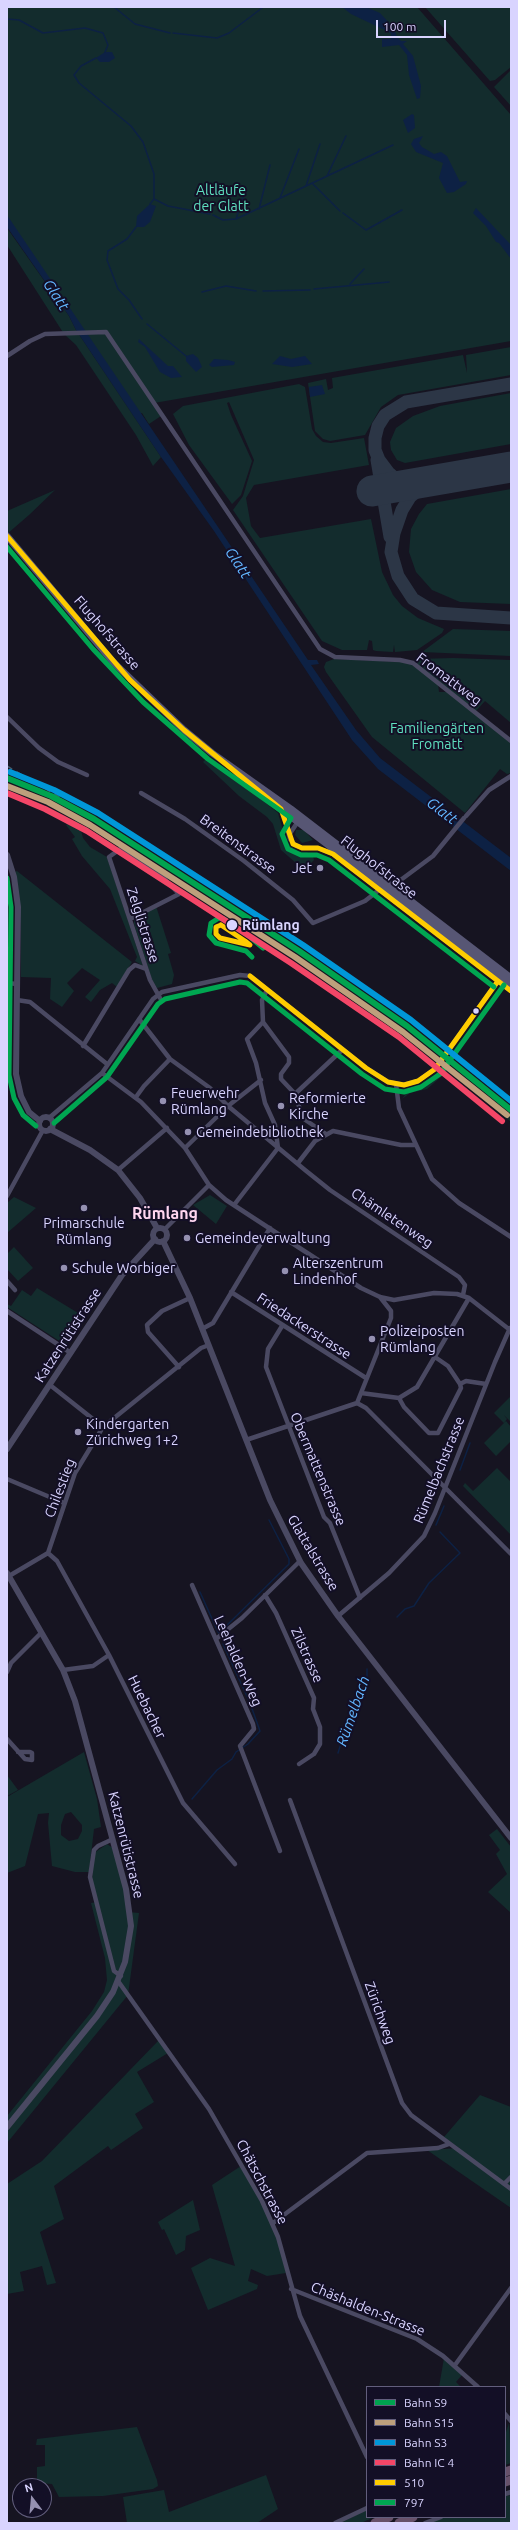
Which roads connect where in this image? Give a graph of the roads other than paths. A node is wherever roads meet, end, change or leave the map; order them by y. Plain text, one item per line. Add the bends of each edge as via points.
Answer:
1 (7, 356) edge
2 (7, 536) edge
3 (7, 717) edge
4 (511, 741) edge
5 (234, 769) junction
6 (87, 775) dead end
7 (511, 776) edge
8 (141, 793) dead end
9 (279, 807) junction
10 (297, 818) junction
11 (288, 828) junction
12 (289, 835) junction
13 (7, 855) edge
14 (9, 867) edge
15 (402, 879) junction
16 (388, 884) junction
17 (379, 890) junction
18 (404, 896) junction
19 (130, 919) junction
20 (146, 969) junction
21 (511, 978) edge
22 (498, 981) junction
23 (7, 983) edge
24 (17, 984) junction
25 (511, 984) edge
26 (267, 990) junction
27 (511, 991) edge
28 (159, 996) junction
29 (17, 1000) junction
30 (139, 1019) junction
31 (263, 1022) junction
32 (83, 1046) junction
33 (342, 1050) junction
34 (170, 1059) junction
35 (107, 1064) junction
36 (102, 1073) junction
37 (261, 1080) junction
38 (396, 1084) junction
39 (295, 1094) junction
40 (136, 1097) junction
41 (228, 1106) junction
42 (49, 1118) junction
43 (40, 1121) junction
44 (167, 1128) junction
45 (50, 1129) junction
46 (43, 1130) junction
47 (326, 1134) junction
48 (415, 1145) junction
49 (185, 1148) junction
50 (278, 1148) junction
51 (298, 1163) junction
52 (118, 1170) junction
53 (209, 1185) junction
54 (7, 1196) edge
55 (234, 1205) junction
56 (157, 1228) junction
57 (270, 1228) junction
58 (165, 1229) junction
59 (511, 1237) edge
60 (154, 1239) junction
61 (163, 1241) junction
62 (7, 1281) edge
63 (15, 1290) dead end
64 (232, 1292) junction
65 (463, 1295) junction
66 (380, 1297) junction
67 (190, 1298) junction
68 (469, 1298) junction
69 (7, 1311) edge
70 (282, 1326) junction
71 (202, 1329) junction
72 (510, 1329) edge
73 (208, 1345) junction
74 (71, 1352) junction
75 (435, 1357) junction
76 (179, 1367) junction
77 (366, 1378) junction
78 (460, 1384) junction
79 (486, 1384) junction
80 (50, 1385) junction
81 (361, 1392) junction
82 (399, 1398) junction
83 (357, 1403) junction
84 (287, 1425) junction
85 (103, 1427) junction
86 (246, 1440) junction
87 (7, 1449) edge
88 (7, 1479) edge
89 (446, 1487) junction
90 (64, 1503) junction
91 (48, 1553) junction
92 (511, 1554) edge
93 (300, 1561) junction
94 (8, 1574) edge
95 (192, 1585) dead end
96 (265, 1595) junction
97 (360, 1598) junction
98 (338, 1616) junction
99 (41, 1633) junction
100 (216, 1639) junction
101 (109, 1655) junction
102 (63, 1670) junction
103 (7, 1672) edge
104 (7, 1739) edge
105 (18, 1752) dead end
106 (299, 1764) dead end
107 (290, 1800) dead end
108 (511, 1838) edge
109 (113, 1839) junction
110 (280, 1851) dead end
111 (235, 1864) dead end
112 (119, 1978) junction
113 (7, 2127) edge
114 (450, 2144) junction
115 (511, 2176) edge
116 (504, 2184) junction
117 (511, 2189) edge
118 (273, 2223) junction
119 (511, 2288) edge
120 (291, 2289) junction
121 (455, 2365) junction
122 (477, 2386) edge
123 (366, 2455) edge
124 (366, 2508) edge
125 (387, 2518) edge
126 (411, 2518) edge
127 (438, 2518) edge
128 (335, 2523) edge
129 (375, 2523) edge
130 (399, 2523) edge
131 (425, 2523) edge

1 - 4 street, Fromattweg via 45,334 106,332 320,649 335,657 413,663
2 - 5 main road, Flughofstrasse via 130,680 184,730
3 - 6 street via 39,748 58,762
5 - 9 main road, Flughofstrasse via 244,781
5 - 10 main road, Flughofstrasse via 247,776
7 - 15 street via 489,790 433,856
8 - 17 street, Breitenstrasse via 195,826 250,865 293,900 313,923 365,901
9 - 10 main road, Flughofstrasse
9 - 11 street
10 - 11 street
10 - 12 street
10 - 16 main road, Flughofstrasse
10 - 25 main road, Flughofstrasse
11 - 12 street
12 - 17 street via 297,847 318,848 333,854
13 - 14 street
14 - 24 street via 18,907
15 - 16 street
15 - 18 street via 400,888
16 - 18 main road, Flughofstrasse
17 - 22 street
18 - 21 main road, Flughofstrasse
19 - 19 street, Zelglistrasse via 109,857 120,849 160,874 179,894
19 - 20 street, Zelglistrasse
20 - 28 street, Zelglistrasse
20 - 32 street via 135,965 129,970
22 - 27 street
22 - 38 street via 435,1068 418,1081
23 - 24 street
24 - 29 street
26 - 28 street via 250,976 240,975 174,988
26 - 31 street via 262,1000
26 - 33 street
28 - 30 street
29 - 32 street via 30,1002
29 - 43 street via 15,1057 18,1086 29,1112
30 - 34 street, Chämletenweg
30 - 35 street
31 - 37 street via 247,1039
31 - 39 street via 288,1057 289,1063 281,1074 281,1079
32 - 35 street
33 - 38 street via 379,1077
33 - 39 street
34 - 40 street
34 - 41 street, Chämletenweg via 210,1088
35 - 36 street
36 - 40 street
36 - 42 street
37 - 41 street
37 - 50 street via 265,1103 275,1125
38 - 48 street via 399,1108
39 - 47 street via 301,1117
40 - 44 street
41 - 49 street
41 - 50 street, Chämletenweg
42 - 43 street
42 - 45 street via 52,1123
43 - 46 street via 39,1126
44 - 49 street
44 - 52 street
45 - 46 street
45 - 52 street via 90,1150
46 - 54 street
47 - 48 street via 340,1132 401,1145
47 - 51 street via 315,1141
48 - 59 street via 439,1187 458,1203
49 - 53 street
50 - 51 street, Chämletenweg
50 - 55 street
51 - 65 street, Chämletenweg via 330,1190 459,1277 465,1285
52 - 56 street via 140,1198
53 - 55 street
53 - 58 street
55 - 57 street
56 - 58 street
56 - 60 street via 153,1234
57 - 64 street
57 - 66 street via 361,1288
58 - 61 street via 167,1235
60 - 61 street
60 - 74 street, Katzenrütistrasse via 122,1275
61 - 67 street, Glattalstrasse
62 - 63 street
64 - 70 street, Friedackerstrasse
64 - 71 street via 213,1323
65 - 66 street via 442,1292 394,1300
65 - 68 street
66 - 77 street via 392,1315
67 - 71 street, Glattalstrasse
67 - 76 street via 162,1311 147,1325 148,1332
68 - 72 street
68 - 75 street
69 - 74 street
70 - 77 street, Friedackerstrasse
70 - 84 street, Obermattenstrasse via 268,1349 265,1360
71 - 73 street, Glattalstrasse
72 - 79 street, Rümelbachstrasse
73 - 76 street, Chilestieg via 200,1348
73 - 86 street, Glattalstrasse
74 - 80 street, Katzenrütistrasse
75 - 78 street via 445,1363
75 - 82 street via 417,1387
76 - 85 street, Chilestieg
77 - 81 street
78 - 79 street via 466,1381
78 - 82 street via 461,1388 442,1428 434,1434 429,1433 404,1407
79 - 89 street, Rümelbachstrasse
80 - 85 street
80 - 87 street, Katzenrütistrasse
81 - 82 street
81 - 83 street
83 - 84 street
83 - 89 street via 366,1408
84 - 86 street
84 - 97 street, Obermattenstrasse
85 - 90 street, Chilestieg via 78,1465
86 - 93 street, Glattalstrasse via 279,1521
88 - 90 street
89 - 92 street
89 - 97 street, Rümelbachstrasse via 424,1536 390,1573
90 - 91 street, Chilestieg
91 - 94 street
91 - 101 street, Huebacher via 57,1561
93 - 96 street
93 - 98 street, Glattalstrasse
94 - 99 street, Katzenrütistrasse
95 - 100 street, Leehalden-Weg
96 - 100 street
96 - 106 street, Zilstrasse via 276,1613 314,1698 313,1709 320,1727 320,1744 314,1754
97 - 98 street, Rümelbachstrasse
98 - 108 street, Glattalstrasse
99 - 102 street, Katzenrütistrasse
99 - 103 street via 10,1663
100 - 110 street, Leehalden-Weg via 254,1727 239,1747
101 - 102 street via 93,1666
101 - 111 street, Huebacher via 183,1803
102 - 109 street, Katzenrütistrasse via 75,1701
104 - 105 street
107 - 114 street, Zürichweg via 402,2103 411,2115
109 - 112 street, Katzenrütistrasse via 130,1915 130,1938
109 - 112 street, Chätschstrasse via 94,1850 90,1877 114,1971
112 - 113 street, Katzenrütistrasse via 97,2016
112 - 118 street, Chätschstrasse via 209,2110 251,2180
114 - 116 street, Zürichweg
114 - 118 street via 438,2148 367,2153
115 - 116 street
116 - 117 street, Zürichweg
118 - 120 street, Chätschstrasse
119 - 121 street
120 - 121 street, Chäshalden-Strasse via 417,2339
120 - 123 street, Chätschstrasse via 308,2334
121 - 122 street, Chäshalden-Strasse
124 - 128 street
125 - 129 highway
126 - 130 highway
127 - 131 street

